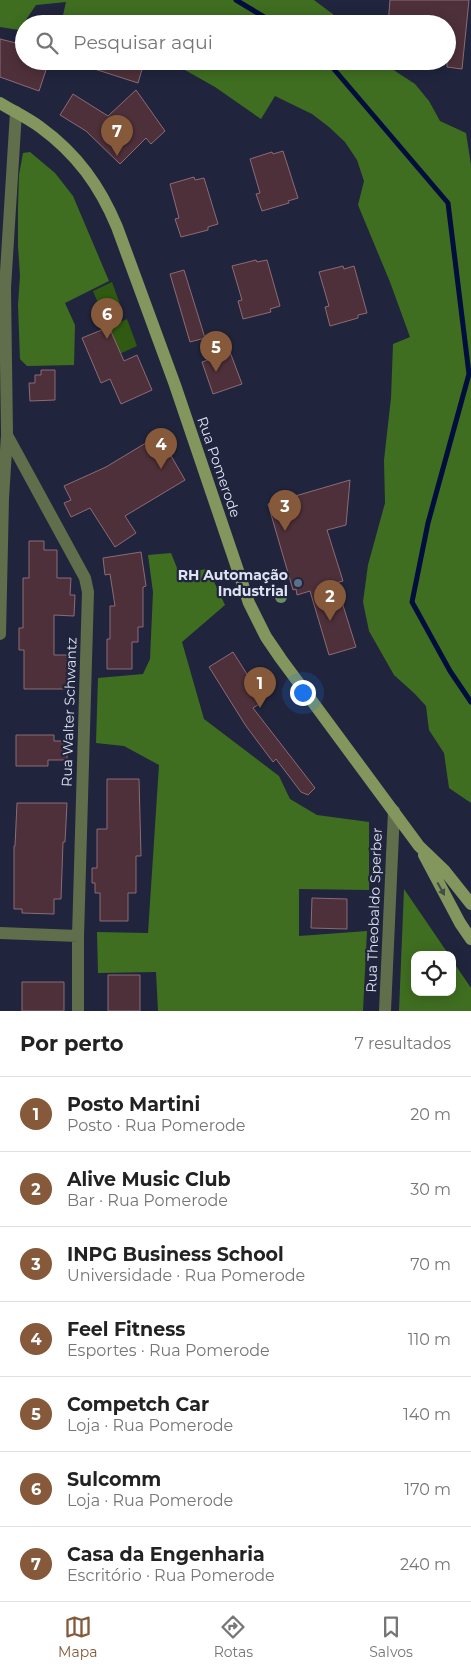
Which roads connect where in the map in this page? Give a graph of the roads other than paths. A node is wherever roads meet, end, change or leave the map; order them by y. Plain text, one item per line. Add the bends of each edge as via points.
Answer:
1 (0, 103) edge
2 (16, 112) junction
3 (7, 435) junction
4 (0, 634) edge
5 (394, 811) junction
6 (419, 846) junction
7 (471, 904) edge
8 (0, 933) edge
9 (78, 936) junction
10 (471, 939) edge
11 (78, 1011) edge
12 (385, 1011) edge

1 - 2 main road, Rua Pomerode
2 - 3 street via 5,288
2 - 5 main road, Rua Pomerode via 40,126 65,148 108,204 175,385 249,603 281,660
3 - 4 street
3 - 9 street, Rua Walter Schwantz via 85,578 88,592
5 - 6 main road, Rua Pomerode
5 - 12 street, Rua Theobaldo Sperber
6 - 7 main road, Rua Pomerode via 444,870
6 -> 10 main road, Rua Pomerode
8 - 9 street
9 - 11 street, Rua Walter Schwantz

